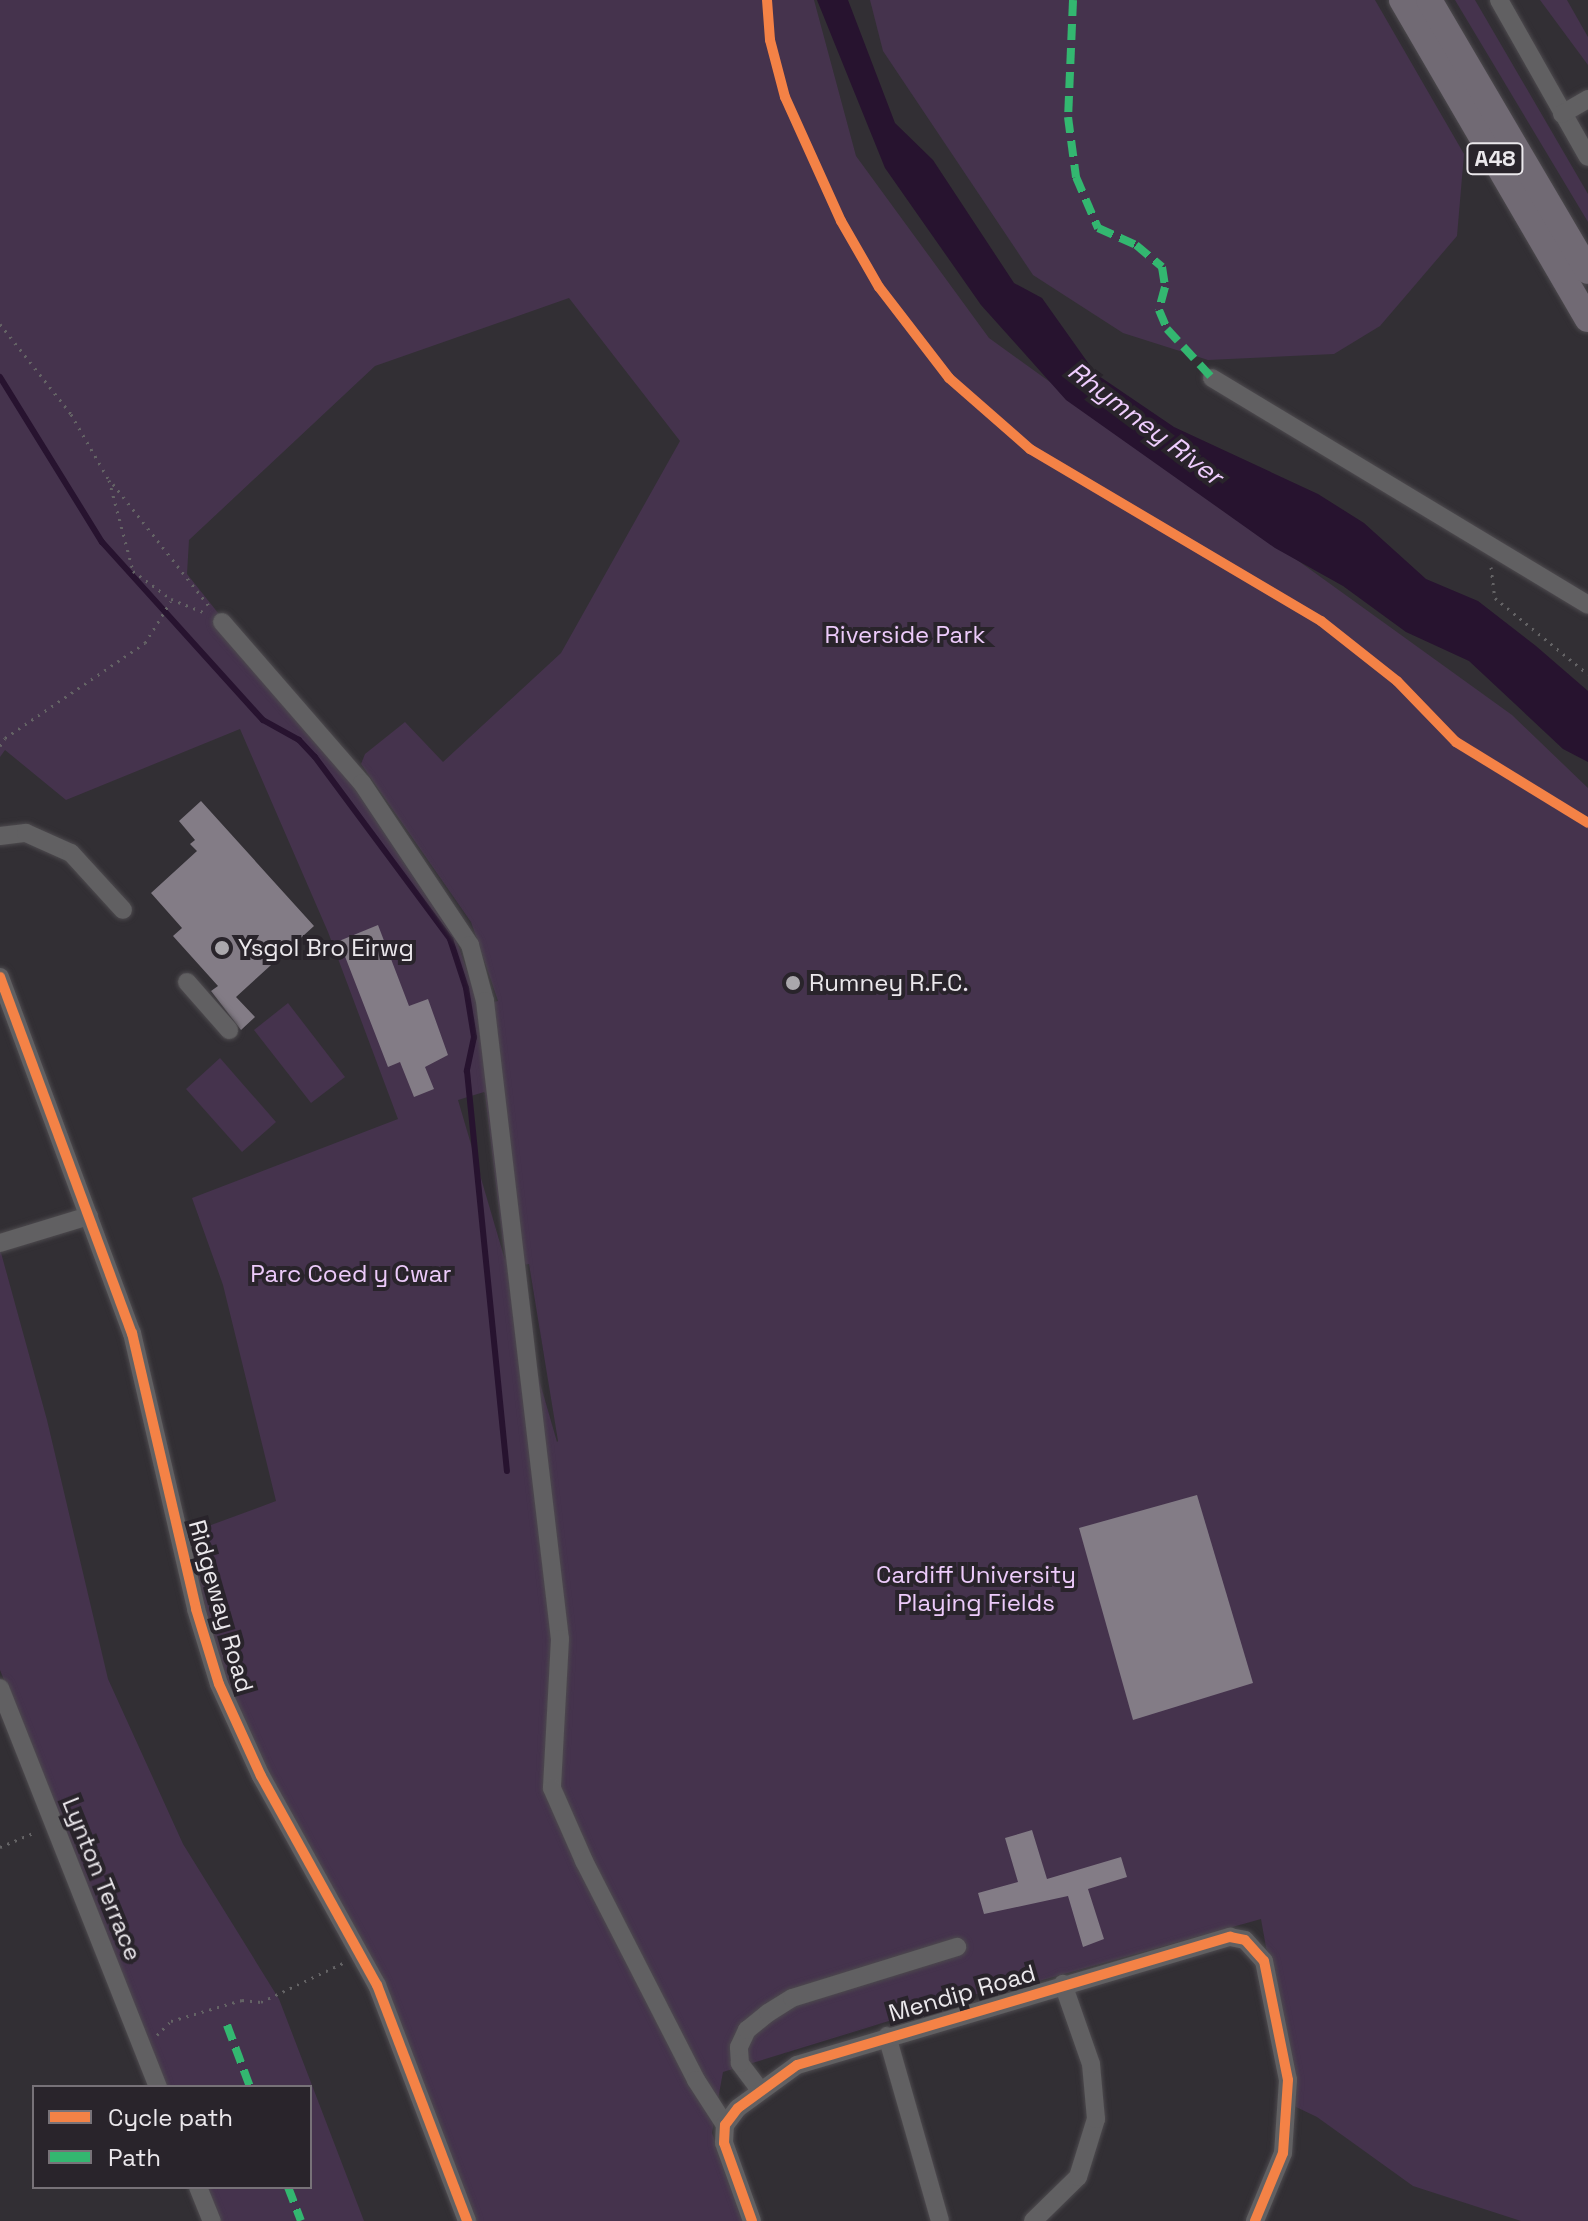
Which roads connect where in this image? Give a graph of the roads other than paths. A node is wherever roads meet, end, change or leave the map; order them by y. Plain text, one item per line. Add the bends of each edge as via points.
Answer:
1 (1402, 0) edge
2 (1429, 0) edge
3 (1499, 0) edge
4 (1588, 99) edge
5 (1562, 114) junction
6 (1588, 157) edge
7 (1588, 271) edge
8 (1588, 319) edge
9 (1212, 378) dead end
10 (1588, 605) edge
11 (222, 622) road end
12 (0, 836) edge
13 (123, 910) dead end
14 (0, 977) edge
15 (187, 982) dead end
16 (7, 1018) edge
17 (229, 1030) dead end
18 (89, 1216) junction
19 (0, 1243) edge
20 (0, 1688) edge
21 (957, 1947) dead end
22 (1063, 1984) junction
23 (887, 2036) junction
24 (157, 2085) edge
25 (760, 2090) junction
26 (725, 2125) junction
27 (199, 2189) edge
28 (212, 2221) edge
29 (467, 2221) edge
30 (752, 2221) edge
31 (940, 2221) edge
32 (1033, 2221) edge
33 (1255, 2221) edge

1 - 8 highway, A48
2 - 7 highway, A48
3 - 5 street
4 - 5 street
5 - 6 street
9 - 10 street
11 - 26 street via 362,783 470,945 485,1001 560,1639 552,1788 696,2080
12 - 13 street via 26,833 71,853
14 - 16 street, Ridgeway Road
15 - 17 street
16 - 18 street, Ridgeway Road
18 - 19 street
18 - 29 street, Ridgeway Road via 140,1360 176,1528 219,1684 261,1776 361,1954
20 - 24 street, Lynton Terrace
21 - 25 street via 792,1998 768,2013 747,2030 739,2047 740,2063
22 - 23 street, Mendip Road
22 - 32 street via 1091,2064 1096,2119 1078,2177
22 - 33 street, Mendip Road via 1230,1937 1245,1940 1264,1961 1288,2080 1283,2153
23 - 25 street, Mendip Road via 809,2059
23 - 31 street
25 - 26 street, Mendip Road
26 - 30 street via 724,2143
27 - 28 street

